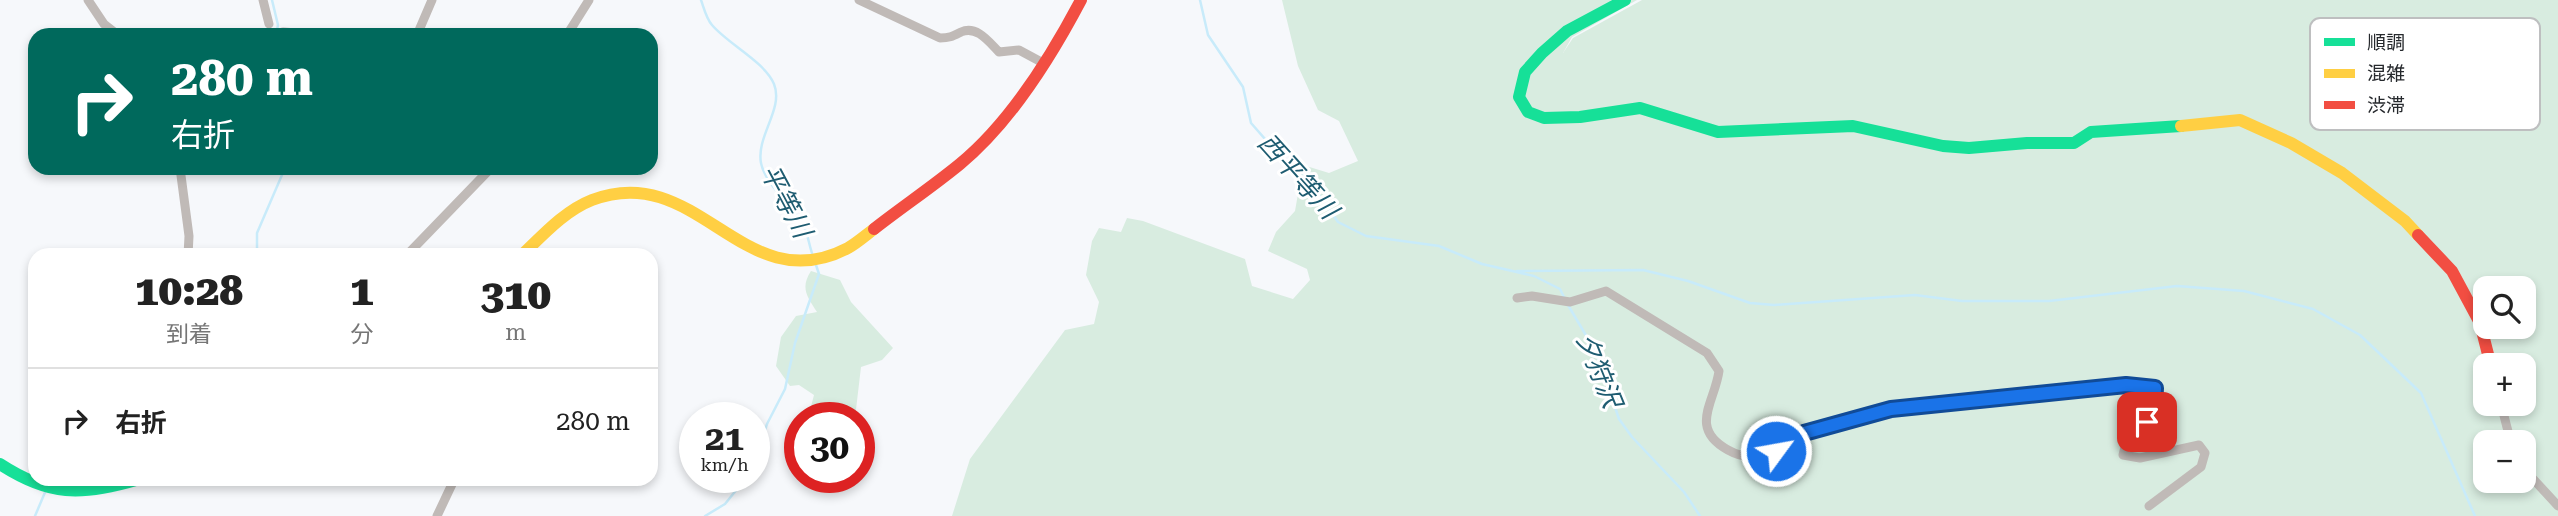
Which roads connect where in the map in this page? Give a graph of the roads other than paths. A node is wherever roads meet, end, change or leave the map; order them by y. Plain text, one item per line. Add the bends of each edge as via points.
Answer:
1 (88, 0) edge
2 (263, 0) edge
3 (432, 0) edge
4 (589, 0) edge
5 (859, 0) edge
6 (1081, 0) edge
7 (1625, 0) edge
8 (269, 24) dead end
9 (109, 28) edge
10 (420, 28) edge
11 (571, 28) edge
12 (1045, 64) junction
13 (181, 175) edge
14 (484, 175) edge
15 (188, 248) edge
16 (414, 248) edge
17 (530, 248) edge
18 (1517, 298) dead end
19 (2488, 353) edge
20 (0, 464) edge
21 (28, 481) edge
22 (2536, 482) edge
23 (37, 486) edge
24 (111, 486) edge
25 (451, 486) edge
26 (2149, 506) dead end
27 (2558, 506) edge
28 (437, 516) edge

1 - 9 street
2 - 8 street
3 - 10 street
4 - 11 street
5 - 12 street via 940,38 965,30 978,32 999,52 1019,50
6 - 12 street
7 - 19 street via 1567,31 1525,72 1519,97 1528,112 1544,118 1580,117 1640,108 1718,132 1853,126 1969,148 2074,143 2091,132 2240,120 2342,173 2404,222 2452,271 2480,323
12 - 17 street via 1010,112 962,163 848,248 821,260 779,261 661,194 626,190 575,209
13 - 15 street
14 - 16 street
18 - 26 street via 1570,302 1606,291 1707,353 1719,371 1705,418 1710,435 1745,457 1776,451 1804,433 1891,409 2126,385 2155,388 2151,414 2126,439 2123,455 2140,457 2199,444 2205,453 2201,467
20 - 21 street
22 - 27 street
23 - 24 street via 58,492
25 - 28 street

